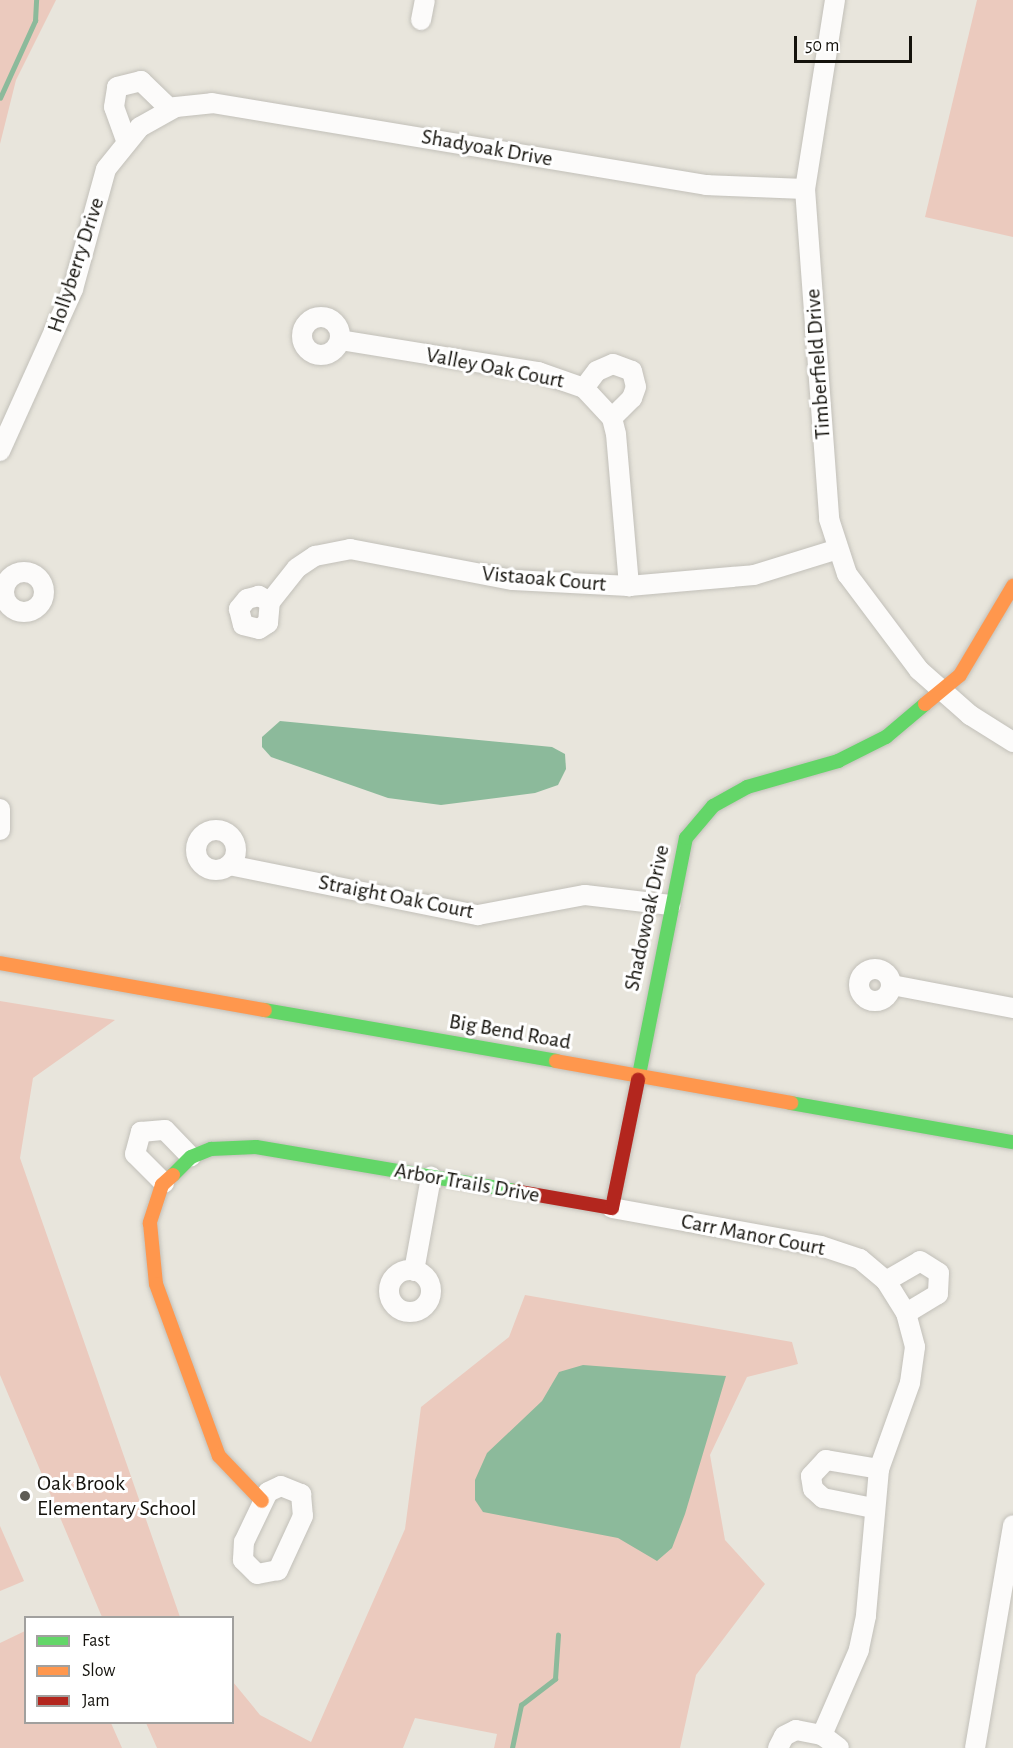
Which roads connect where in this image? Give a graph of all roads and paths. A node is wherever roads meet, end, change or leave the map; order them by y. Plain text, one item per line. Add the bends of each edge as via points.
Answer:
1 (424, 0) edge
2 (835, 0) edge
3 (421, 20) dead end
4 (170, 109) junction
5 (149, 120) joint
6 (126, 140) junction
7 (805, 189) junction
8 (340, 340) dead end
9 (584, 388) junction
10 (612, 418) junction
11 (0, 451) edge
12 (838, 549) junction
13 (629, 586) junction
14 (1013, 586) edge
15 (270, 602) dead end
16 (942, 693) junction
17 (1013, 742) edge
18 (0, 809) edge
19 (0, 830) edge
20 (229, 865) dead end
21 (670, 905) junction
22 (0, 963) edge
23 (892, 985) dead end
24 (1013, 1008) edge
25 (636, 1076) junction
26 (1013, 1142) edge
27 (191, 1157) junction
28 (431, 1177) junction
29 (164, 1183) junction
30 (612, 1208) junction
31 (414, 1270) dead end
32 (886, 1281) junction
33 (906, 1313) junction
34 (879, 1470) junction
35 (262, 1501) dead end
36 (873, 1508) junction
37 (1013, 1525) edge
38 (822, 1735) junction
39 (778, 1748) edge
40 (839, 1748) edge
41 (975, 1748) edge

1 - 3 street
2 - 7 street, Timberfield Drive
4 - 5 street, Shadyoak Drive
4 - 6 street via 141,81 117,87 114,107
4 - 7 street, Shadyoak Drive via 212,102 706,185
5 - 6 street, Hollyberry Drive
6 - 11 street, Hollyberry Drive via 106,170 73,290
7 - 12 street, Timberfield Drive via 829,519
8 - 9 street, Valley Oak Court via 538,372
9 - 10 street, Valley Oak Court
9 - 10 street via 597,371 613,364 632,371 636,387 632,398
10 - 13 street
12 - 13 street, Vistaoak Court via 754,575
12 - 16 street, Timberfield Drive via 876,618
13 - 15 street, Vistaoak Court via 513,580 350,549 315,555
14 - 16 street, Shadowoak Drive via 960,675
16 - 17 street, Timberfield Drive
16 - 21 street, Shadowoak Drive via 858,751 792,776 764,780 713,806 686,838
18 - 19 street
20 - 21 street, Straight Oak Court via 478,915 585,895
21 - 25 street, Shadowoak Drive
22 - 25 street, Big Bend Road
23 - 24 street
25 - 26 street, Big Bend Road
25 - 30 street
27 - 28 street, Arbor Trails Drive via 211,1149 256,1147
27 - 29 street, Arbor Trails Drive
27 - 29 street via 165,1130 141,1132 135,1154
28 - 30 street, Arbor Trails Drive
28 - 31 street
29 - 35 street, Arbor Trails Drive via 150,1223 156,1284 219,1456
30 - 32 street, Carr Manor Court via 821,1246 860,1259
32 - 33 street, Carr Manor Court
32 - 33 street via 920,1261 939,1273 938,1294
33 - 34 street, Carr Manor Court via 915,1347 910,1383
34 - 36 street, Carr Manor Court
34 - 36 street via 826,1460 811,1476 813,1489 824,1498
36 - 38 street, Carr Manor Court via 871,1573 859,1650
37 - 41 street
38 - 39 street via 796,1730 784,1736
38 - 40 street

